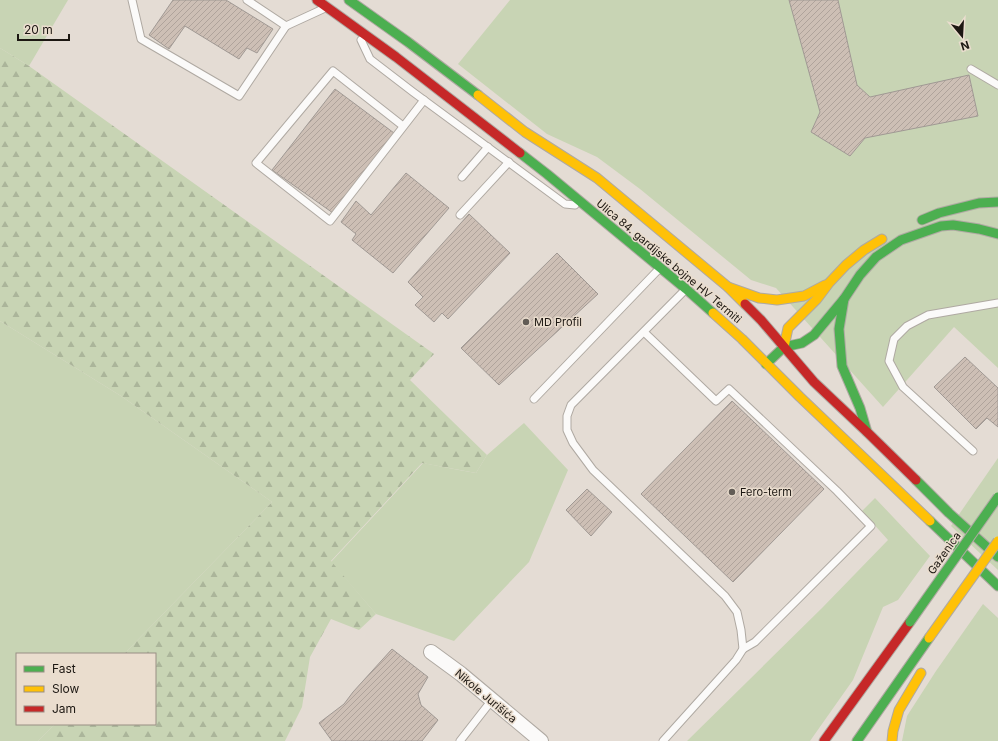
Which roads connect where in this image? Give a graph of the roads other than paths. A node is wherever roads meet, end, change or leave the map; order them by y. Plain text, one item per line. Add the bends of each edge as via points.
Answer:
1 (132, 0) edge
2 (247, 0) edge
3 (317, 0) edge
4 (349, 0) edge
5 (327, 7) junction
6 (286, 26) junction
7 (355, 28) junction
8 (971, 68) dead end
9 (998, 85) edge
10 (424, 100) junction
11 (403, 126) junction
12 (488, 147) junction
13 (509, 162) junction
14 (462, 178) dead end
15 (998, 202) edge
16 (587, 207) junction
17 (460, 215) dead end
18 (913, 223) dead end
19 (998, 234) edge
20 (888, 235) dead end
21 (660, 268) junction
22 (829, 283) junction
23 (728, 287) junction
24 (686, 289) junction
25 (844, 299) junction
26 (998, 303) edge
27 (644, 332) junction
28 (784, 347) junction
29 (766, 364) junction
30 (534, 399) dead end
31 (867, 432) junction
32 (973, 451) dead end
33 (998, 497) edge
34 (998, 541) edge
35 (998, 557) edge
36 (998, 586) edge
37 (929, 638) junction
38 (743, 649) junction
39 (431, 652) dead end
40 (929, 652) dead end
41 (926, 666) dead end
42 (492, 700) junction
43 (460, 741) edge
44 (541, 741) edge
45 (663, 741) edge
46 (824, 741) edge
47 (857, 741) edge
48 (892, 741) edge

1 - 6 lane via 141,39 239,96
2 - 6 lane
3 - 5 main road, Ulica 84. gardijske bojne HV Termiti
4 - 23 main road, Ulica 84. gardijske bojne HV Termiti via 525,132 597,178
5 - 6 lane
5 - 7 main road, Ulica 84. gardijske bojne HV Termiti
7 - 10 lane via 370,59
7 - 16 main road, Ulica 84. gardijske bojne HV Termiti via 396,56
8 - 9 lane
10 - 11 lane
10 - 12 lane
11 - 11 lane via 330,221 256,163 333,71
12 - 13 lane
12 - 14 lane
13 - 16 lane via 565,204
13 - 17 lane
15 - 18 main road via 979,203 939,213
16 - 21 main road, Ulica 84. gardijske bojne HV Termiti
19 - 25 main road via 953,225 941,226 901,240 876,257
20 - 22 main road via 864,250
21 - 24 main road, Ulica 84. gardijske bojne HV Termiti
21 - 30 lane
22 - 23 main road via 804,296 778,300 759,298
22 - 28 main road via 788,328
23 - 28 main road, Ulica 84. gardijske bojne HV Termiti
24 - 27 lane
24 - 29 main road, Ulica 84. gardijske bojne HV Termiti
25 - 28 main road via 814,335 802,343
25 - 31 main road via 839,329 842,366
26 - 32 lane via 928,315 907,326 894,339 889,360 902,387
27 - 38 lane via 571,405 567,416 567,430 572,443 593,470 725,596 737,612
27 - 38 lane via 716,401 729,389 871,526 755,642
28 - 29 main road
28 - 31 main road, Ulica 84. gardijske bojne HV Termiti via 814,382
29 - 36 main road, Ulica 84. gardijske bojne HV Termiti
31 - 35 main road, Ulica 84. gardijske bojne HV Termiti
33 - 46 main road, Gaženica, bridge
34 - 37 main road, bridge
37 - 40 main road
37 - 47 main road
38 - 45 lane
39 - 42 street, Nikole Jurišića
41 - 48 main road via 899,710 892,731
42 - 43 lane
42 - 44 street, Nikole Jurišića

